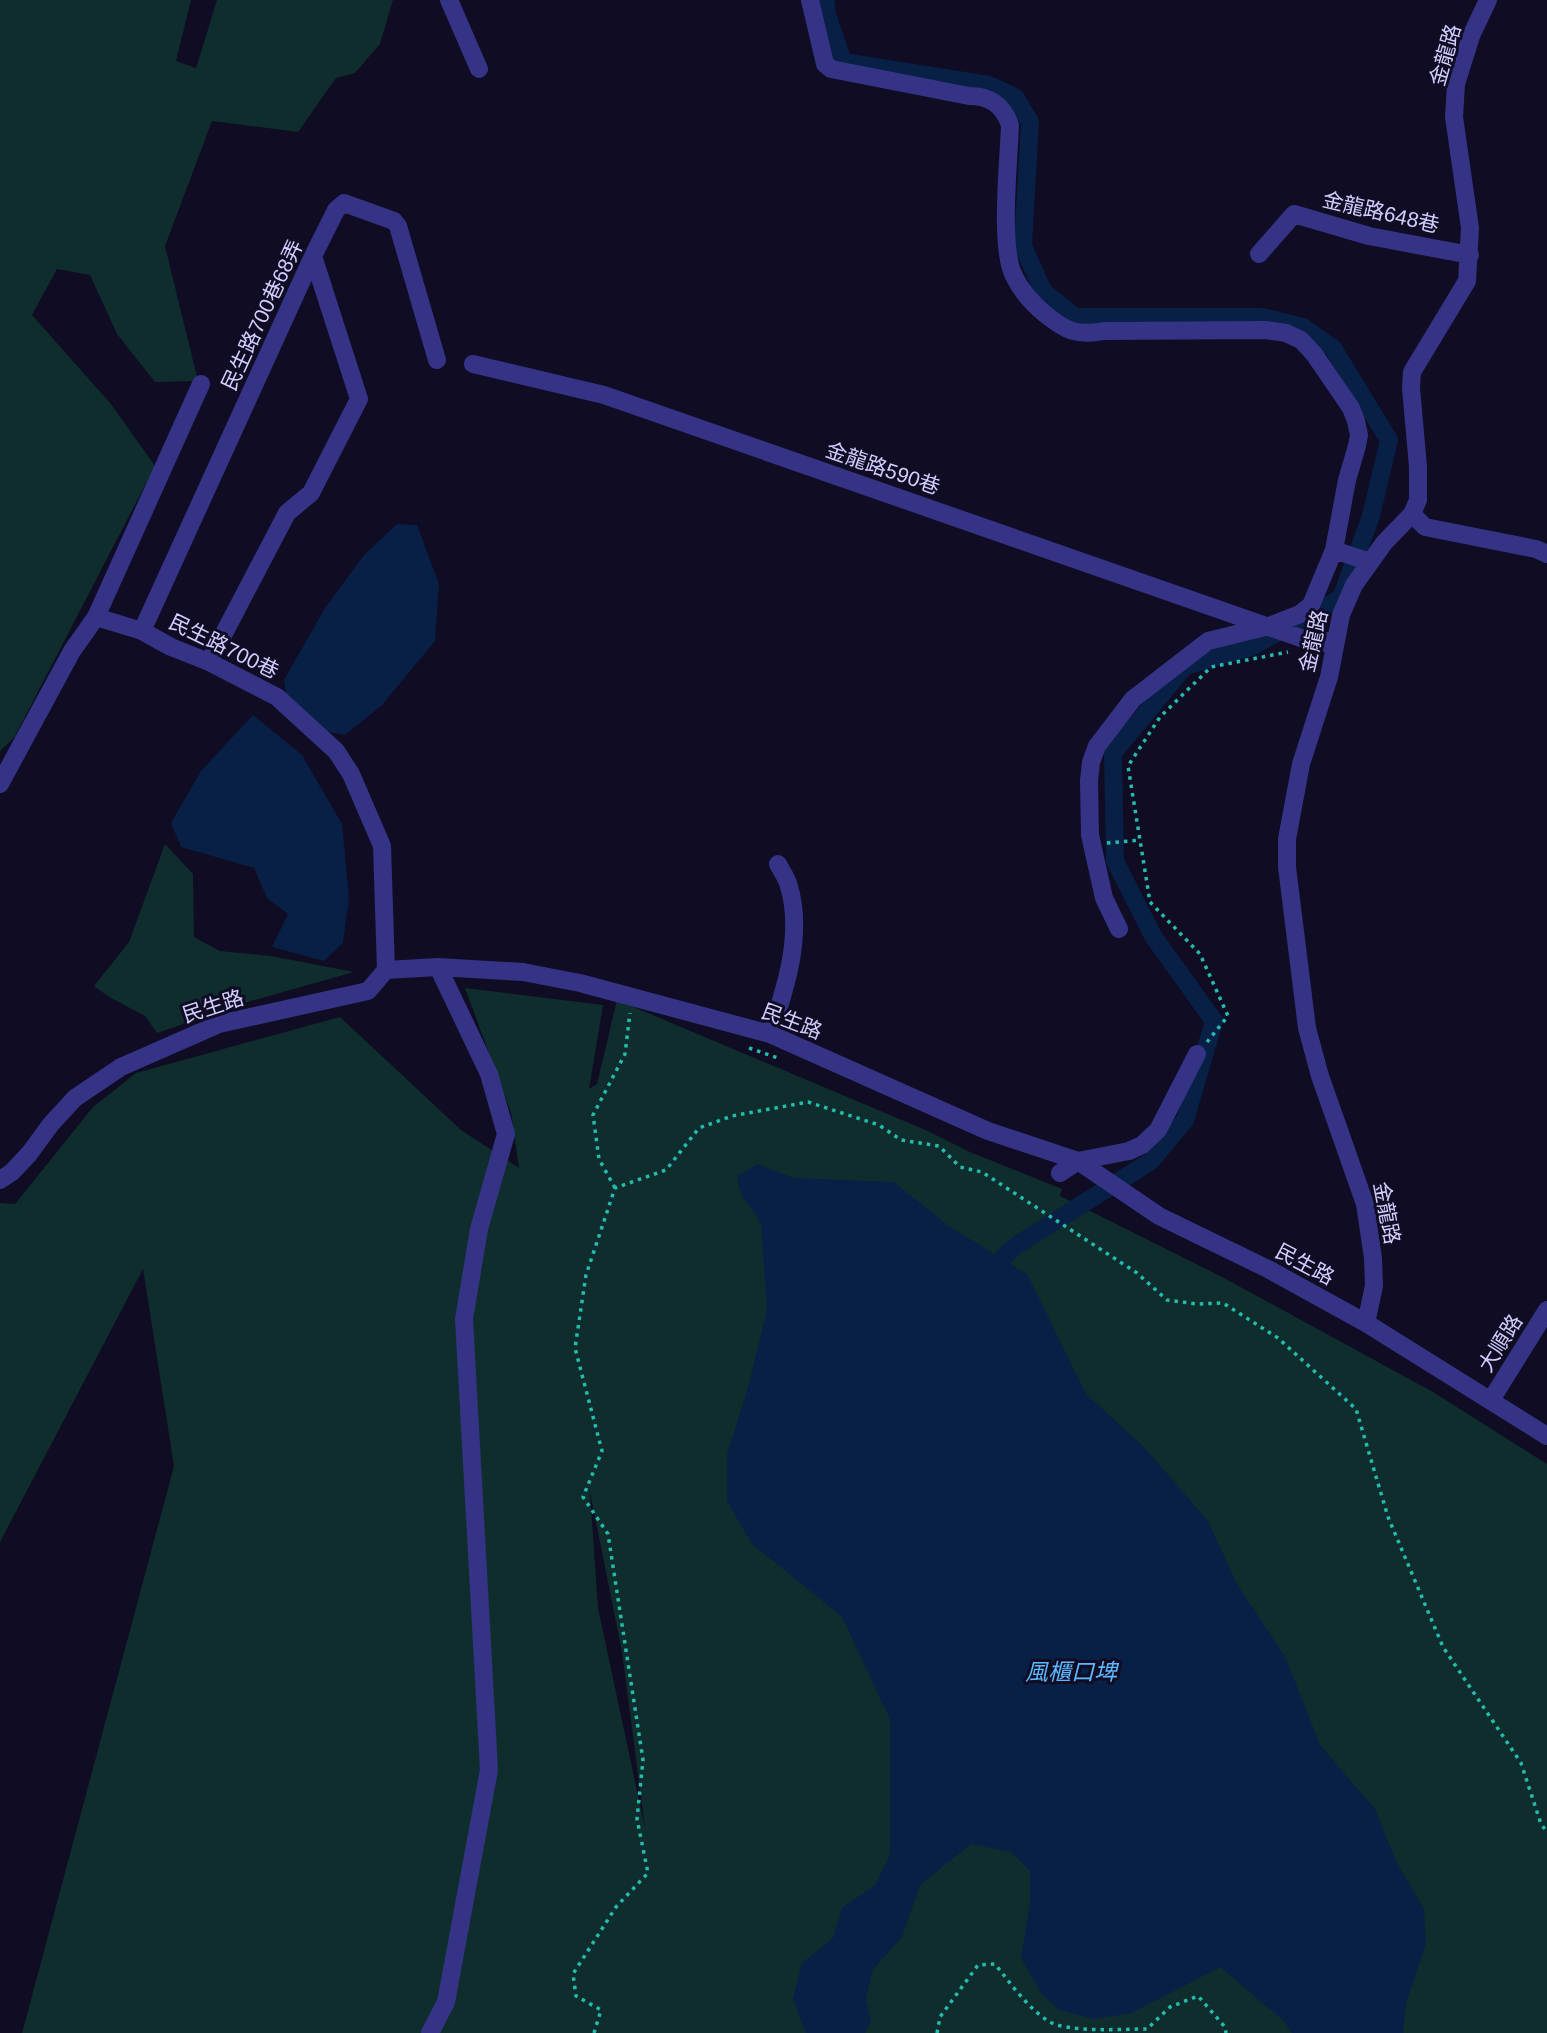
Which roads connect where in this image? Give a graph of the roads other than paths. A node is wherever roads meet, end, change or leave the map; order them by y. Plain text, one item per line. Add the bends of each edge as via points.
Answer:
1 (449, 0) edge
2 (810, 0) edge
3 (1487, 0) edge
4 (479, 69) dead end
5 (1259, 254) dead end
6 (1470, 255) junction
7 (313, 256) junction
8 (437, 360) dead end
9 (473, 364) dead end
10 (201, 384) dead end
11 (1412, 514) junction
12 (1334, 550) junction
13 (1547, 554) edge
14 (1370, 562) junction
15 (96, 617) junction
16 (1271, 628) junction
17 (142, 631) junction
18 (1327, 642) junction
19 (209, 662) junction
20 (0, 785) edge
21 (778, 864) dead end
22 (1119, 929) dead end
23 (438, 967) junction
24 (386, 970) junction
25 (770, 1034) junction
26 (1196, 1054) road end
27 (1078, 1161) junction
28 (1060, 1173) dead end
29 (0, 1180) edge
30 (1547, 1310) edge
31 (1366, 1323) junction
32 (1491, 1400) junction
33 (1547, 1436) edge
34 (430, 2033) edge

1 - 4 street
2 - 12 street via 822,57 831,69 984,96 1006,113 1010,125 1005,229 1012,274 1031,303 1068,331 1266,330 1301,340 1351,408 1359,435
3 - 6 street, 金龍路 via 1455,84 1454,117
5 - 6 street, 金龍路648巷 via 1294,214 1369,236
6 - 11 street, 金龍路 via 1467,281 1412,372 1418,500
7 - 8 street, 民生路700巷68弄 via 335,211 344,203 394,221
7 - 17 street, 民生路700巷68弄
7 - 19 street via 359,399 311,493 286,513
9 - 16 street, 金龍路590巷 via 604,395
10 - 15 street
11 - 13 street via 1425,527
11 - 14 street, 金龍路
12 - 14 street
12 - 16 street via 1311,605
14 - 18 street, 金龍路 via 1353,585
15 - 17 street, 民生路700巷
15 - 20 street via 72,651
16 - 18 street, 金龍路590巷
16 - 22 street via 1208,640 1133,699 1097,746 1089,781 1092,844 1104,898
17 - 19 street, 民生路700巷
18 - 31 street, 金龍路 via 1329,677 1301,764 1287,839 1287,867 1307,1028 1365,1204 1374,1286
19 - 24 street, 民生路700巷 via 277,697 336,751 351,774 382,846
21 - 25 street via 788,883 795,923 786,988
23 - 24 street, 民生路
23 - 25 street, 民生路 via 523,972 580,983
23 - 34 street via 489,1074 506,1134 479,1230 464,1319 489,1770 446,2002
24 - 29 street, 民生路 via 368,991 219,1024 121,1067 75,1098 29,1154
25 - 27 street, 民生路 via 988,1131
26 - 27 street via 1158,1130 1142,1145
27 - 28 street
27 - 31 street, 民生路 via 1159,1216
30 - 32 street, 大順路
31 - 32 street, 民生路
32 - 33 street, 民生路

